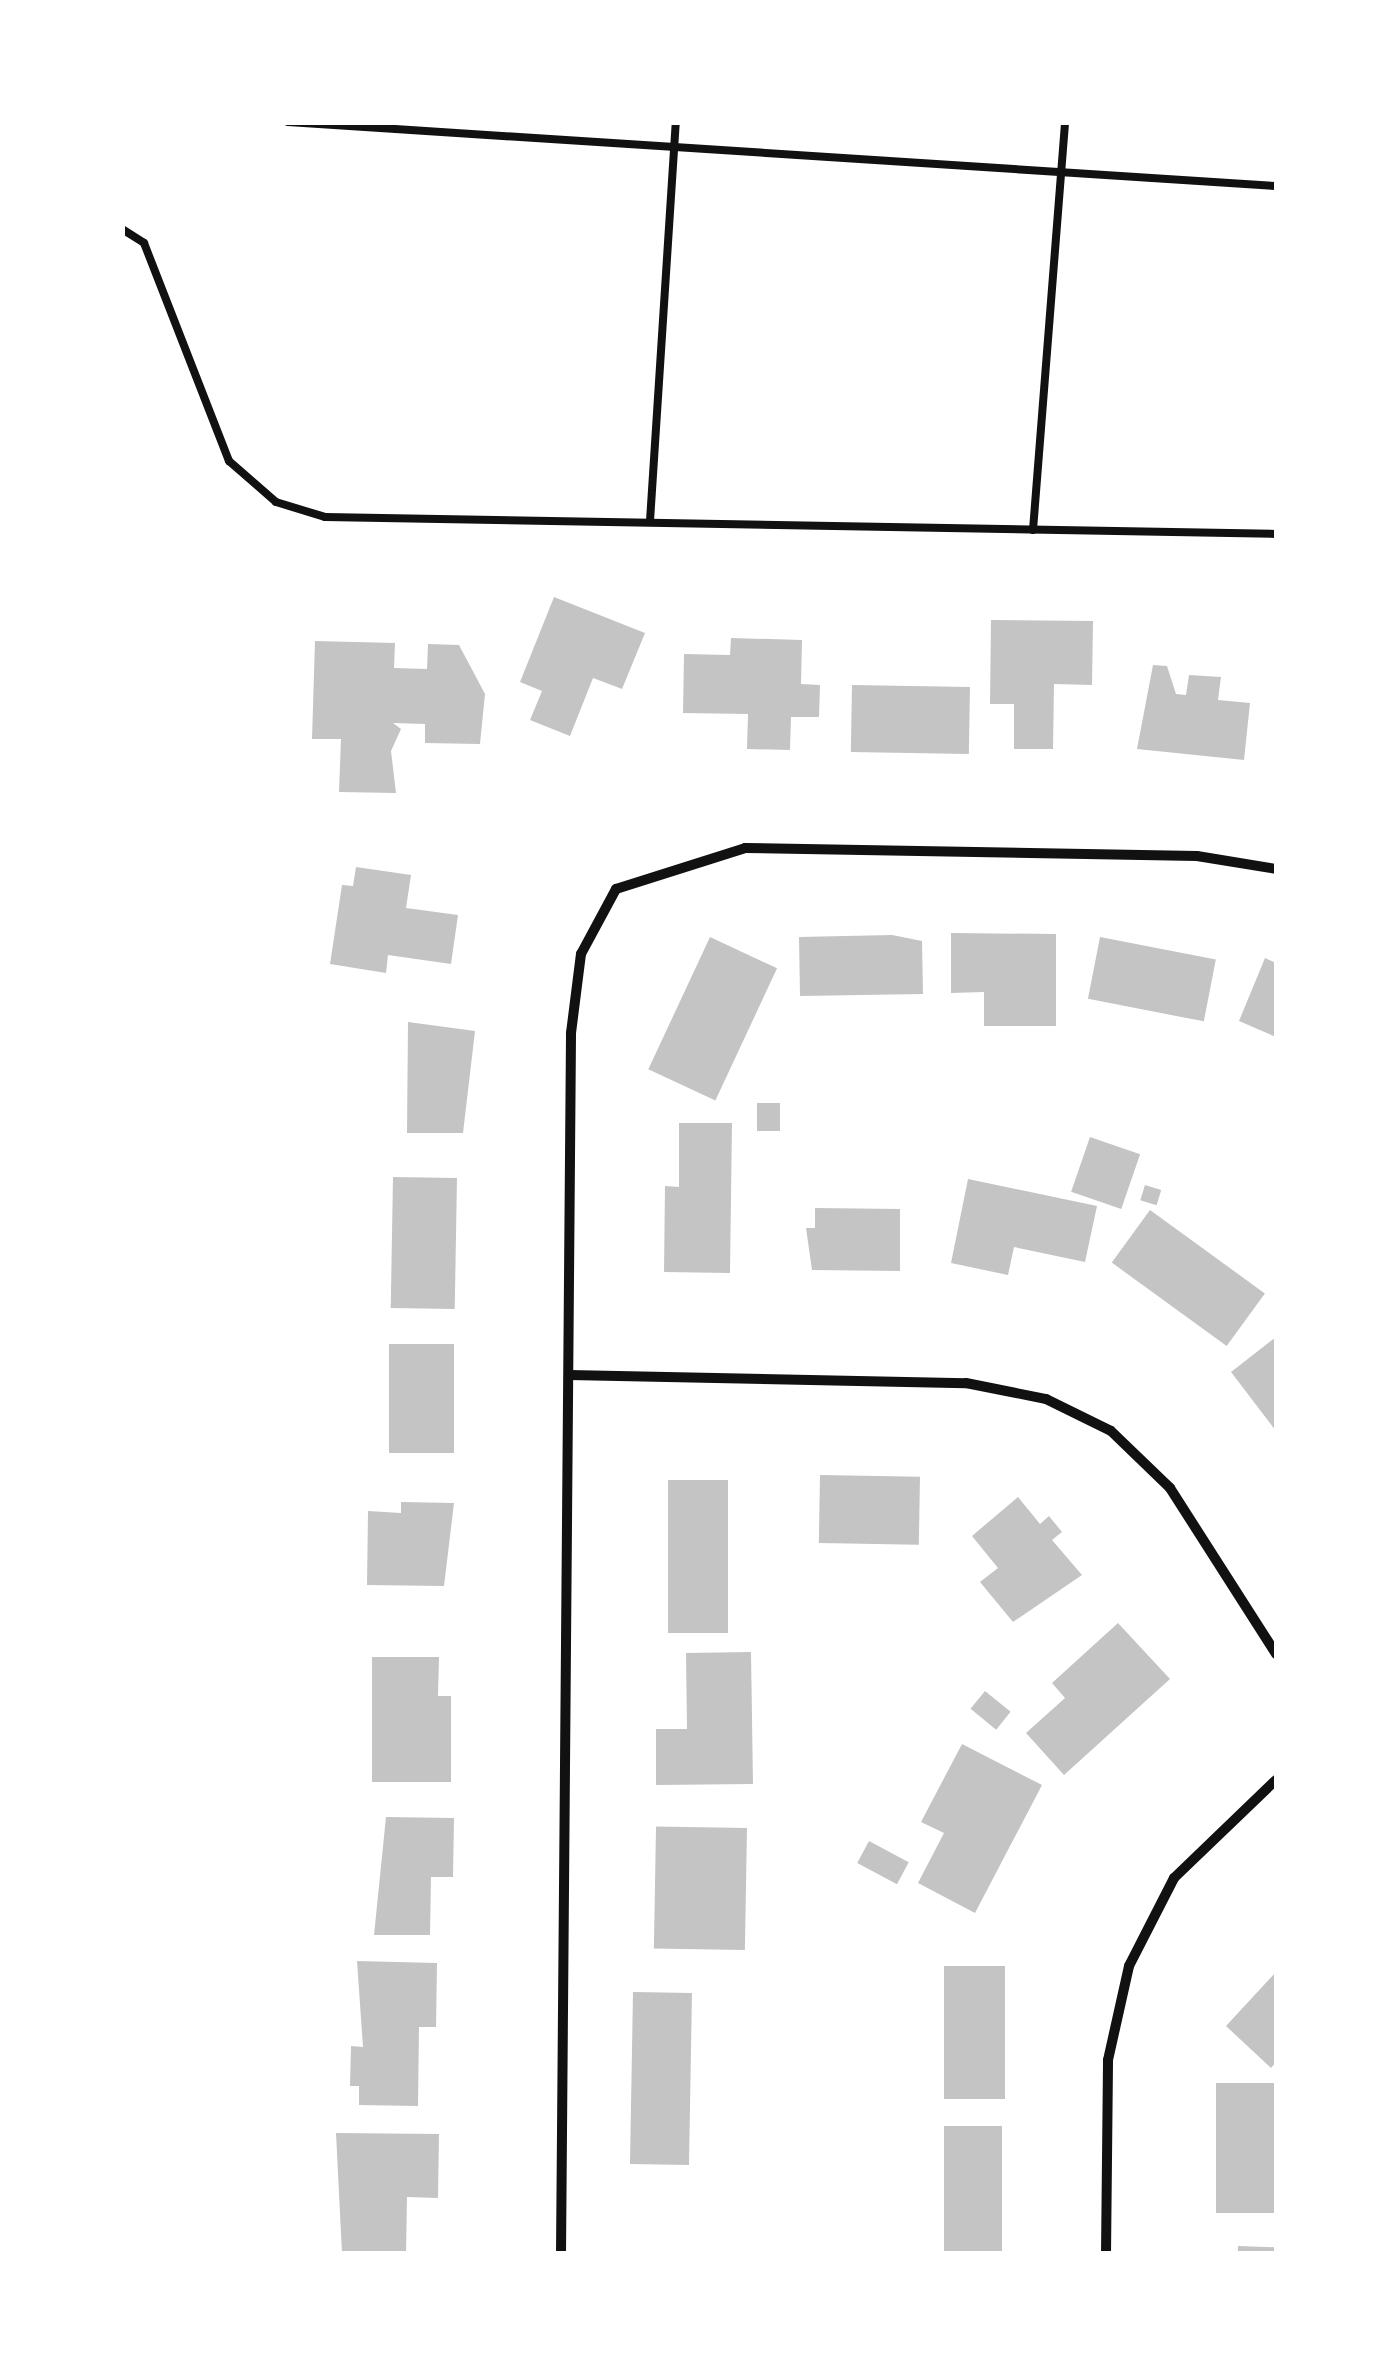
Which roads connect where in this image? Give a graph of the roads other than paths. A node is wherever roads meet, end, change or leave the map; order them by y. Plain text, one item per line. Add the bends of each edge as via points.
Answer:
1 (288, 122) edge
2 (676, 122) edge
3 (1065, 122) edge
4 (675, 146) junction
5 (1062, 171) junction
6 (1276, 186) edge
7 (122, 229) edge
8 (650, 521) junction
9 (1033, 530) junction
10 (1276, 534) edge
11 (1276, 868) edge
12 (569, 1375) junction
13 (1276, 1654) edge
14 (1276, 1780) edge
15 (561, 2254) edge
16 (1106, 2254) edge

1 - 4 lane
2 - 4 lane
3 - 5 lane
4 - 5 lane
4 - 8 lane
5 - 6 lane
5 - 9 lane
7 - 8 lane via 144,243 228,461 276,502 325,517
8 - 9 lane
9 - 10 lane
11 - 12 street via 1198,856 745,848 616,890 581,954 571,1033
12 - 13 street via 966,1383 1046,1399 1111,1431 1170,1488
12 - 15 street
14 - 16 street via 1174,1878 1130,1966 1108,2060

